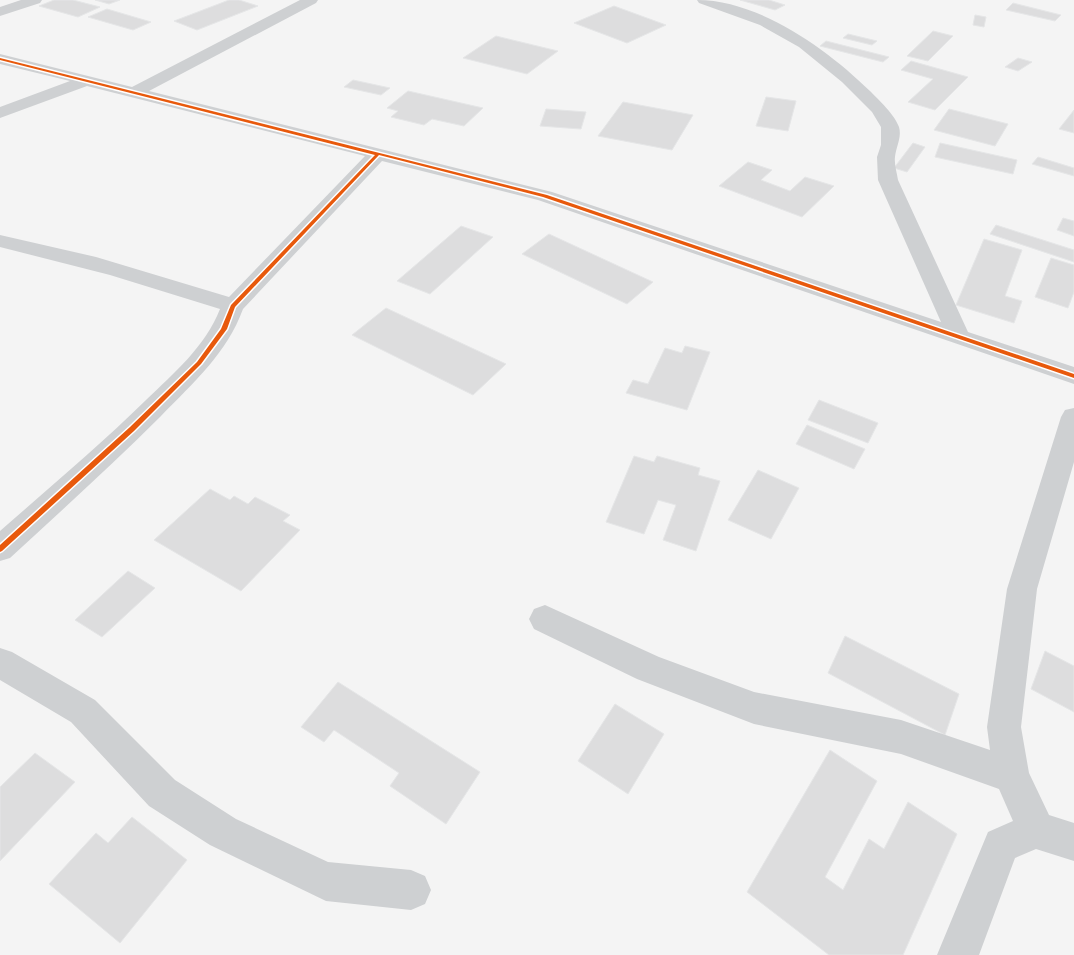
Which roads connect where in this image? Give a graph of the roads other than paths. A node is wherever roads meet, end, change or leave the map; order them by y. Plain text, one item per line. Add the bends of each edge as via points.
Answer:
1 (35, 0) edge
2 (311, 0) edge
3 (704, 0) edge
4 (0, 12) edge
5 (0, 59) edge
6 (88, 80) junction
7 (135, 92) junction
8 (0, 113) edge
9 (378, 154) junction
10 (0, 240) edge
11 (233, 306) junction
12 (959, 337) junction
13 (1074, 376) edge
14 (1074, 417) edge
15 (0, 548) edge
16 (545, 619) dead end
17 (0, 663) edge
18 (1011, 775) junction
19 (1036, 830) junction
20 (1074, 842) edge
21 (411, 890) dead end
22 (958, 955) edge

1 - 4 street
2 - 7 street
3 - 12 street via 765,22 804,44 848,79 878,109 890,127 886,157 888,180
5 - 6 street
6 - 7 street
6 - 8 street
7 - 9 street
9 - 11 street
9 - 12 street via 545,196
10 - 11 street via 140,276
11 - 15 street via 224,329 199,363 132,429
12 - 13 street
14 - 18 street via 1022,589 1004,727
16 - 18 street via 649,668 754,708 901,737
17 - 21 street via 83,711 162,793 223,832 326,881
18 - 19 street
19 - 20 street
19 - 22 street via 1002,845

